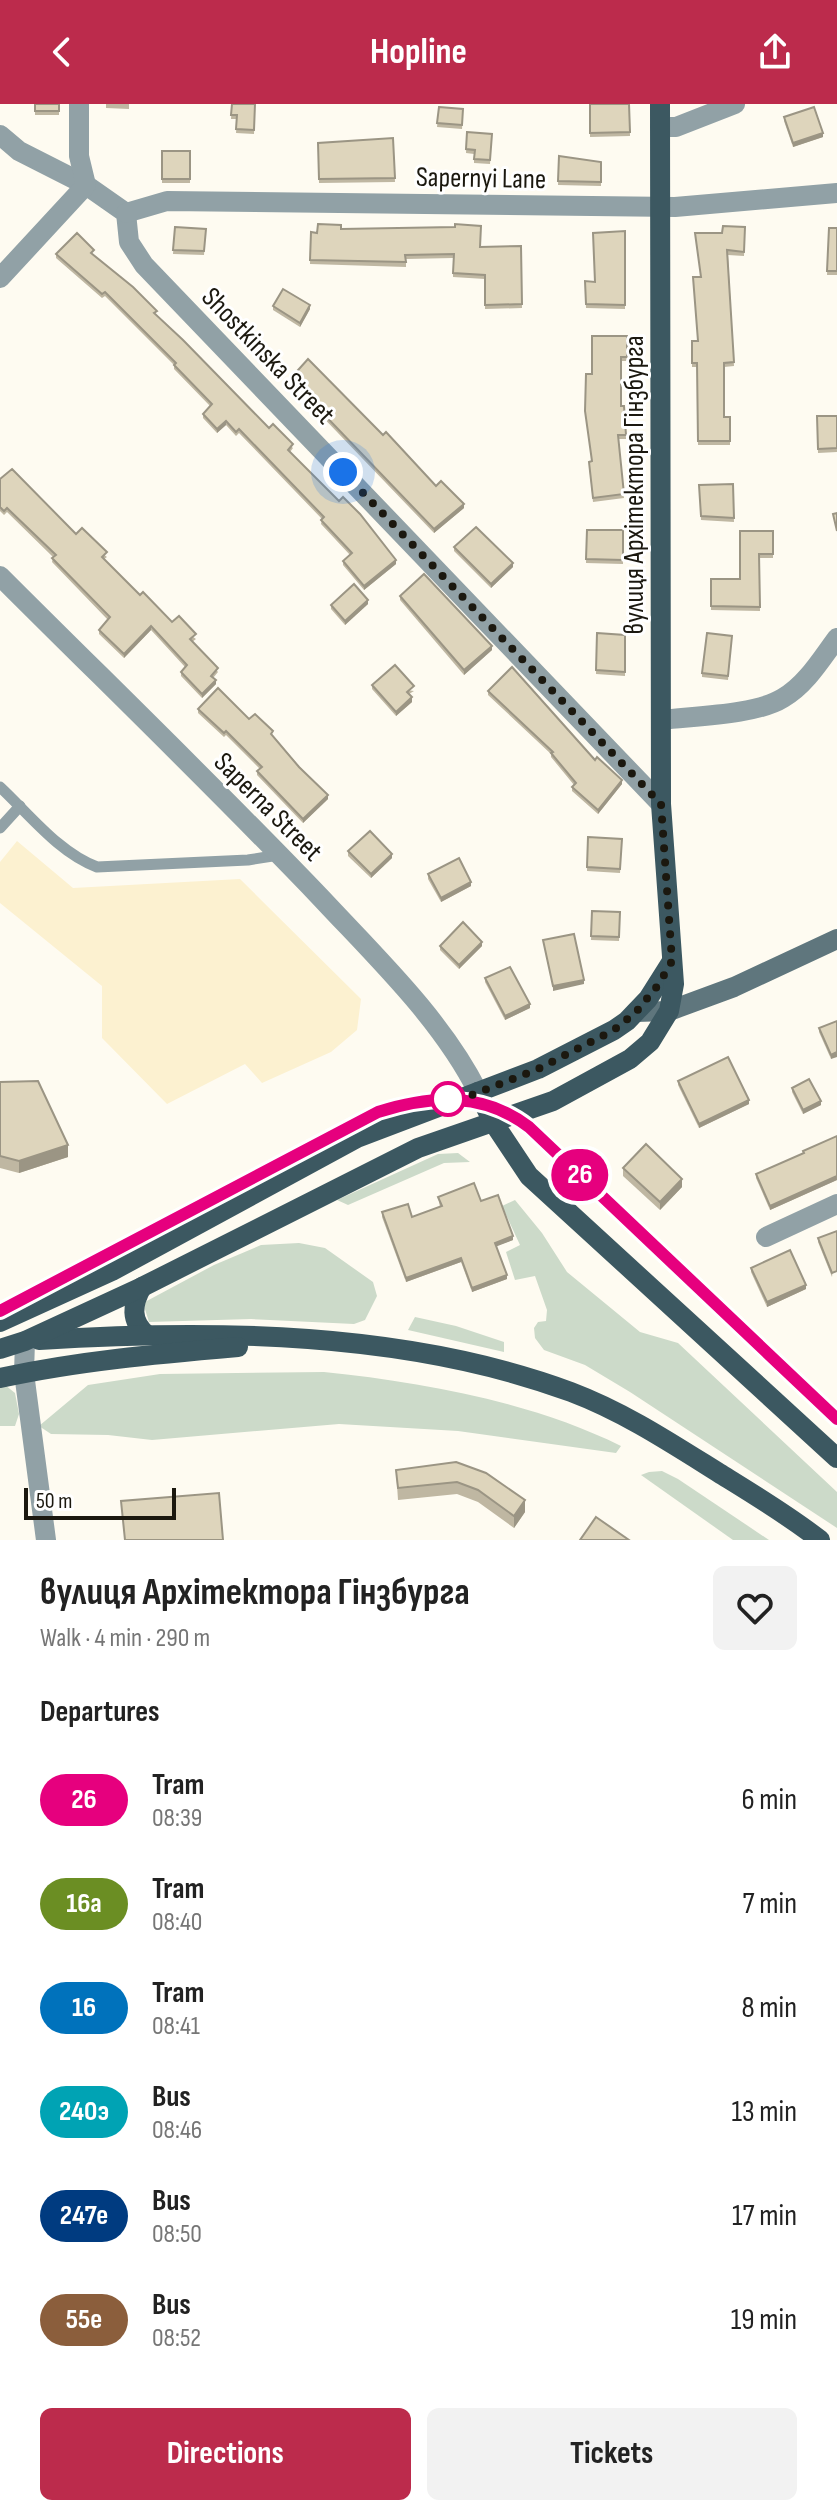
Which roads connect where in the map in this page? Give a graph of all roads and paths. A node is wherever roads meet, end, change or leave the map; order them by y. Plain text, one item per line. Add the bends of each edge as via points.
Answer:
1 (79, 104) edge
2 (660, 104) edge
3 (735, 104) edge
4 (660, 127) junction
5 (0, 135) edge
6 (86, 185) junction
7 (837, 193) edge
8 (659, 207) junction
9 (126, 213) junction
10 (0, 278) edge
11 (0, 576) edge
12 (837, 638) edge
13 (662, 720) junction
14 (0, 787) edge
15 (661, 804) junction
16 (20, 806) junction
17 (0, 828) edge
18 (280, 855) junction
19 (837, 939) edge
20 (672, 961) junction
21 (669, 1011) junction
22 (636, 1012) junction
23 (478, 1092) junction
24 (493, 1122) junction
25 (837, 1204) edge
26 (766, 1237) dead end
27 (112, 1271) junction
28 (142, 1287) junction
29 (0, 1322) edge
30 (147, 1335) junction
31 (25, 1341) junction
32 (303, 1341) junction
33 (0, 1347) edge
34 (24, 1373) junction
35 (0, 1378) edge
36 (837, 1458) edge
37 (822, 1539) edge
38 (46, 1540) edge

1 - 6 street via 79,156
2 - 4 main road, вулиця Архітектора Гінзбурга
3 - 4 street via 676,127
4 - 8 main road, вулиця Архітектора Гінзбурга
5 - 6 street via 19,151
6 - 9 street
6 - 10 street
7 - 8 street, Sapernyi Lane
8 - 9 street, Sapernyi Lane via 167,201
8 - 13 main road, вулиця Архітектора Гінзбурга
9 - 15 street, Shostkinska Street via 129,242 144,265
11 - 18 street, Saperna Street
12 - 13 street via 783,699 747,710
13 - 15 main road, вулиця Архітектора Гінзбурга
14 - 16 lane
15 - 20 main road, вулиця Архітектора Гінзбурга
16 - 17 lane
16 - 18 lane via 80,861 97,867
18 - 23 street, Saperna Street via 448,1042
19 - 21 main road via 756,979
20 - 21 main road, вулиця Архітектора Гінзбурга
20 - 22 main road
21 - 22 main road
21 - 24 main road via 650,1042 630,1059 553,1101
22 - 23 main road via 561,1058
23 - 24 main road
23 - 27 main road via 357,1138
24 - 28 main road via 418,1148
24 - 36 main road via 529,1176
25 - 26 street
27 - 29 main road
27 - 31 main road via 35,1321
28 - 30 main road via 134,1310
28 - 31 main road
30 - 31 main road
30 - 32 main road
31 - 33 main road
31 - 34 street
32 - 34 main road via 123,1357
32 - 37 main road via 478,1364 573,1393 655,1433
34 - 35 main road
34 - 38 street

